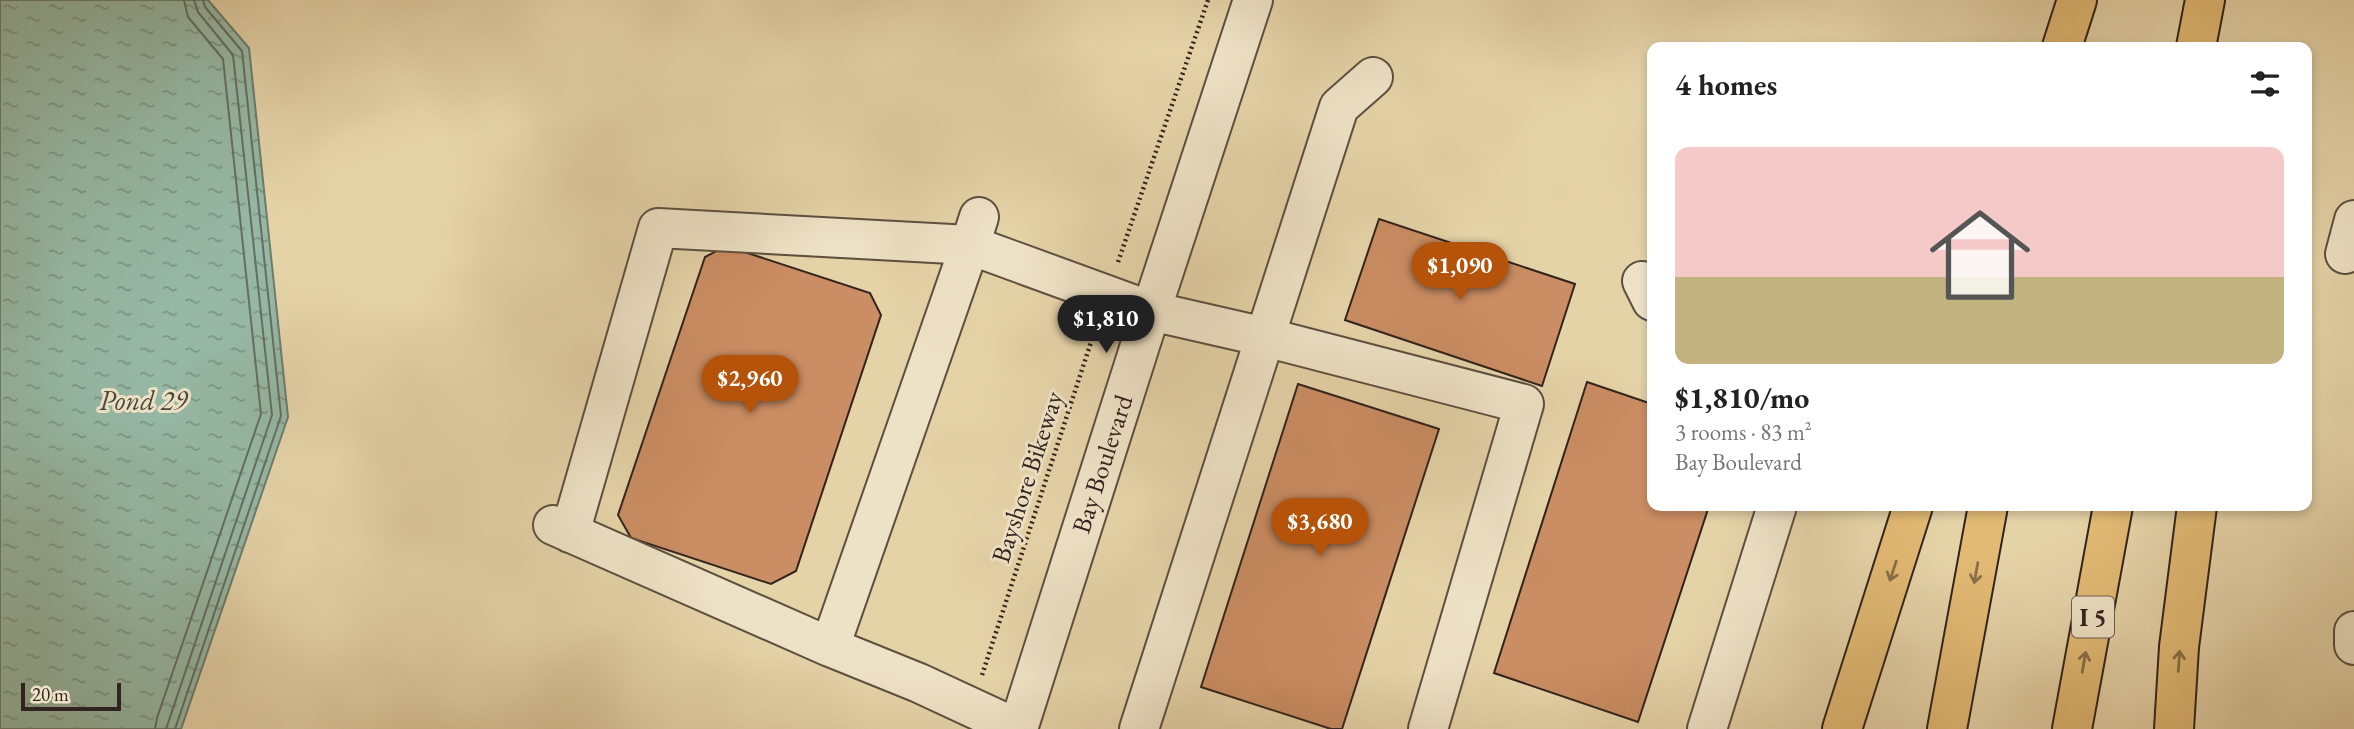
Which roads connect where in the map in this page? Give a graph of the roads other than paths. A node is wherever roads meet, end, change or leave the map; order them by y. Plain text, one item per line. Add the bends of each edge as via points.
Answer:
1 (1253, 0) edge
2 (2078, 0) edge
3 (2205, 0) edge
4 (2219, 0) edge
5 (2064, 42) edge
6 (2071, 42) edge
7 (2197, 42) edge
8 (2220, 42) edge
9 (1374, 77) dead end
10 (975, 231) junction
11 (1151, 311) junction
12 (1265, 337) junction
13 (1775, 511) edge
14 (1911, 511) edge
15 (1987, 511) edge
16 (2112, 511) edge
17 (2196, 511) edge
18 (2354, 631) edge
19 (2354, 645) edge
20 (830, 647) junction
21 (1018, 729) edge
22 (1139, 729) edge
23 (1428, 729) edge
24 (1707, 729) edge
25 (1842, 729) edge
26 (1947, 729) edge
27 (2072, 729) edge
28 (2174, 729) edge

1 - 11 street, Bay Boulevard
2 - 5 highway
2 - 6 highway
3 - 7 highway
4 - 8 highway
9 - 12 street via 1339,107
10 - 11 street via 1106,295
10 - 20 street
10 - 20 street via 658,229 562,529
11 - 12 street
11 - 21 street, Bay Boulevard
12 - 22 street
12 - 23 street via 1524,404
13 - 24 street
14 -> 25 highway
15 -> 26 highway
27 -> 16 highway, I 5
28 -> 17 highway
18 - 19 street
20 - 21 street

